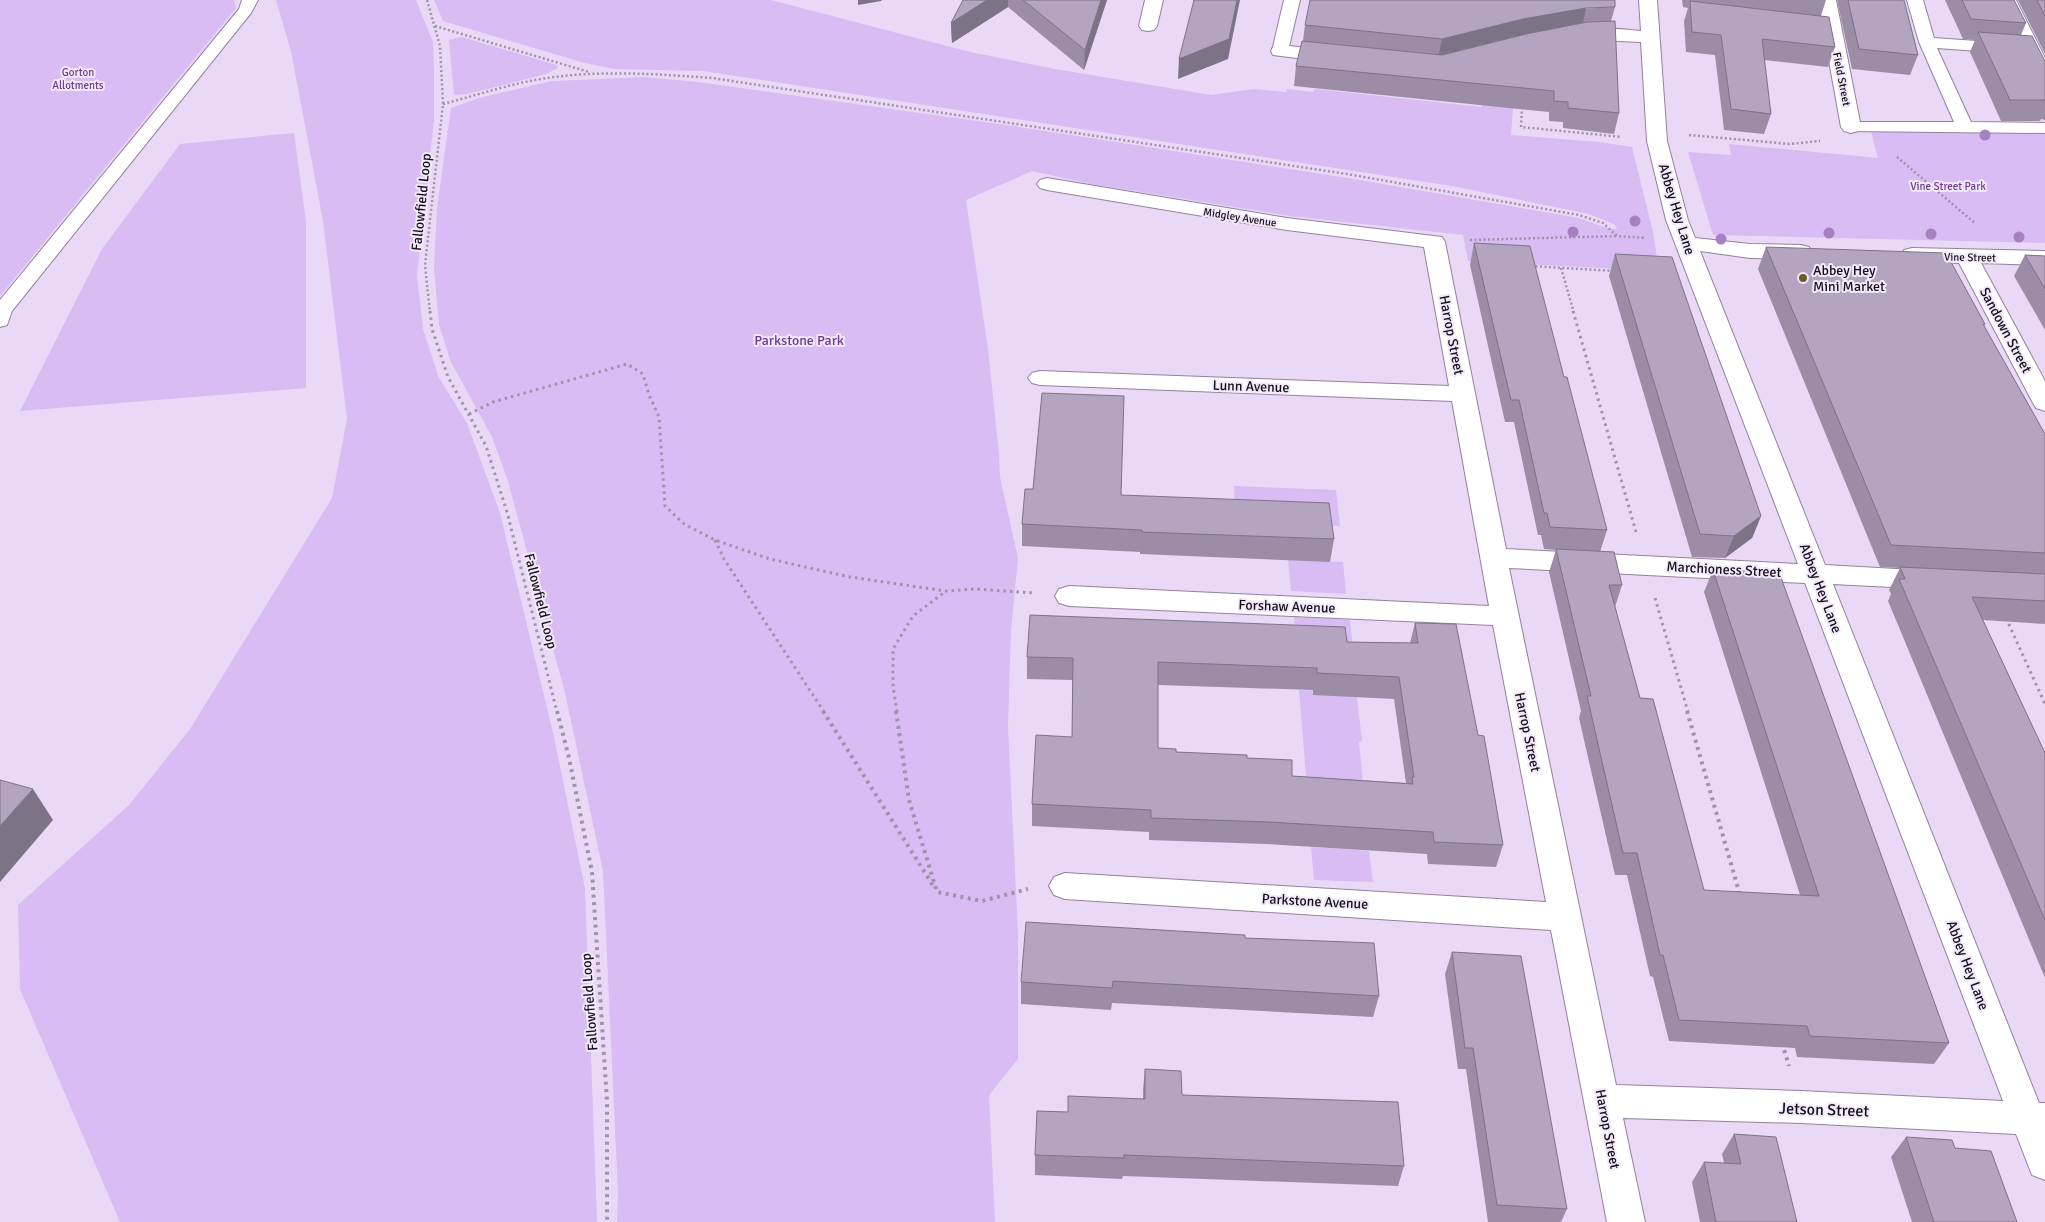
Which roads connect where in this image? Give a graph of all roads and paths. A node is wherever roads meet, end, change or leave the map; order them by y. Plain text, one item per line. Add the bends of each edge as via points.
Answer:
1 (250, 0) edge
2 (427, 0) edge
3 (1154, 0) edge
4 (1292, 0) edge
5 (1648, 0) edge
6 (1827, 0) edge
7 (1915, 0) edge
8 (2007, 0) edge
9 (435, 26) junction
10 (1148, 26) dead end
11 (1813, 28) edge
12 (1833, 30) junction
13 (1650, 37) junction
14 (1560, 39) edge
15 (1927, 42) junction
16 (2035, 47) edge
17 (1280, 51) joint
18 (1349, 58) edge
19 (592, 73) junction
20 (2045, 77) edge
21 (1522, 98) edge
22 (443, 104) junction
23 (1851, 127) joint
24 (1964, 128) junction
25 (2045, 128) edge
26 (1657, 136) junction
27 (1826, 140) dead end
28 (1893, 154) dead end
29 (1047, 184) dead end
30 (1976, 225) dead end
31 (1617, 236) junction
32 (1434, 242) junction
33 (1685, 243) junction
34 (1820, 253) edge
35 (1887, 254) edge
36 (1966, 256) junction
37 (2045, 258) edge
38 (1523, 266) edge
39 (1561, 268) junction
40 (1619, 271) edge
41 (0, 321) edge
42 (1040, 378) dead end
43 (1463, 394) junction
44 (2045, 403) edge
45 (469, 414) junction
46 (1638, 539) dead end
47 (716, 540) junction
48 (1494, 558) junction
49 (1816, 574) junction
50 (1960, 581) edge
51 (946, 591) junction
52 (1016, 591) dead end
53 (1654, 594) dead end
54 (1069, 596) dead end
55 (1504, 616) junction
56 (2005, 616) edge
57 (2045, 704) edge
58 (1065, 886) dead end
59 (1016, 890) dead end
60 (937, 892) junction
61 (1742, 900) edge
62 (1566, 917) junction
63 (1780, 1034) edge
64 (1785, 1053) dead end
65 (1602, 1102) junction
66 (2036, 1118) edge
67 (2045, 1163) edge
68 (607, 1222) edge
69 (1626, 1222) edge

1 - 41 lane via 246,10 2,310
2 - 9 path, Fallowfield Loop
3 - 10 street
4 - 17 lane
5 - 13 street, Abbey Hey Lane
6 - 12 street, Field Street
7 - 15 lane
8 - 16 street
9 - 19 path
9 - 22 path, Fallowfield Loop via 440,46
11 - 12 street
12 - 23 street, Field Street
13 - 14 street via 1611,34
13 - 26 street, Abbey Hey Lane
15 - 16 lane
15 - 24 lane
16 - 20 street
17 - 18 street
19 - 22 path via 545,78
19 - 31 path via 653,73 712,78 1347,174 1580,215 1613,228
21 - 26 path via 1521,127
22 - 45 path, Fallowfield Loop via 426,265 432,329 448,377
23 - 24 lane
24 - 25 lane
26 - 27 path via 1790,144
26 - 33 street, Abbey Hey Lane
28 - 30 path
29 - 32 street, Midgley Avenue via 1240,217
31 - 32 path
31 - 33 path
32 - 43 street, Harrop Street
33 - 34 street via 1750,251
33 - 49 street, Abbey Hey Lane
35 - 36 street, Vine Street
36 - 37 street, Vine Street
36 - 44 street, Sandown Street
38 - 39 path
39 - 40 path
39 - 46 path
42 - 43 street, Lunn Avenue
43 - 48 street, Harrop Street
45 - 47 path via 493,402 627,364 643,374 659,417 665,506 684,524
45 - 68 path, Fallowfield Loop via 486,446 507,512 570,758 592,872 607,1100
47 - 51 path via 770,559 850,577
47 - 60 path via 724,559
48 - 49 street, Marchioness Street
48 - 55 street, Harrop Street
49 - 50 street, Marchioness Street
49 - 66 street, Abbey Hey Lane
51 - 52 path
51 - 60 path via 913,616 893,648 893,686 909,800
53 - 61 path
54 - 55 street, Forshaw Avenue
55 - 62 street, Harrop Street
56 - 57 path
58 - 62 street, Parkstone Avenue
59 - 60 path via 982,900
62 - 65 street, Harrop Street
63 - 64 path
65 - 66 street, Jetson Street
65 - 69 street, Harrop Street
66 - 67 street, Abbey Hey Lane

